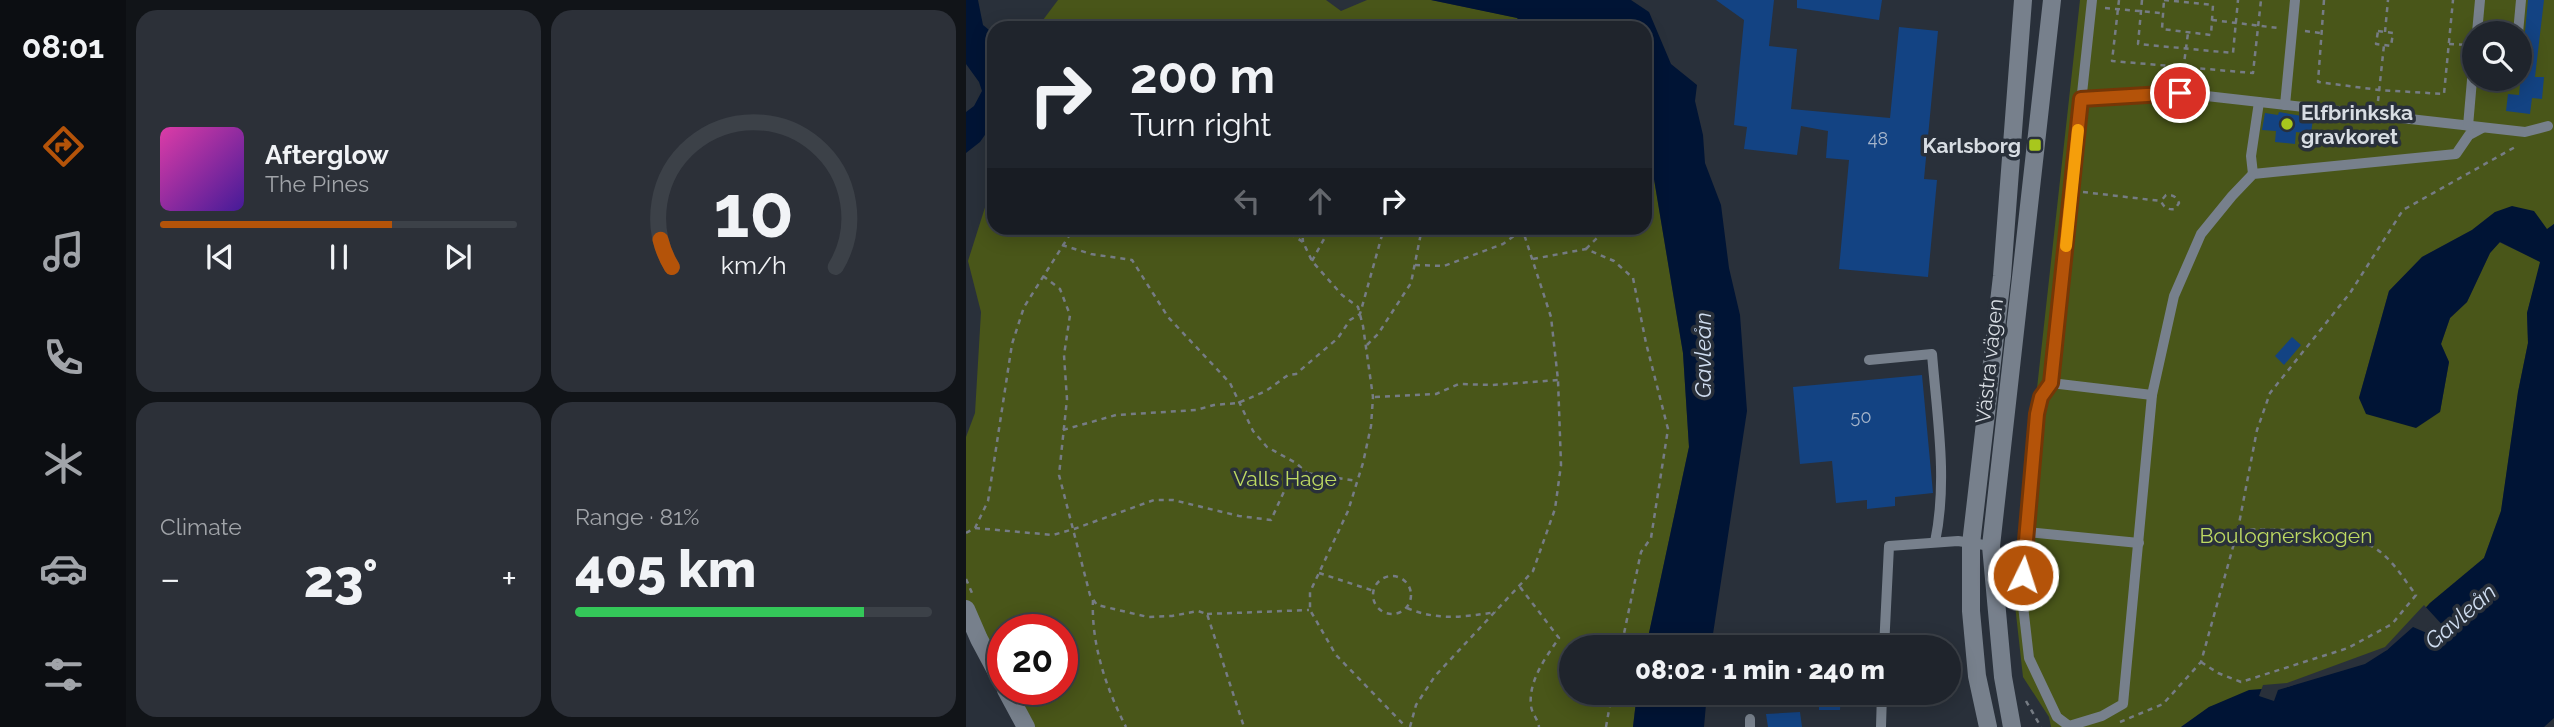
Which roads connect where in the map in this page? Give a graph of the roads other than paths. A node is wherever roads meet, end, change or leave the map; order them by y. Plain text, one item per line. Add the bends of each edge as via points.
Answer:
1 (2023, 0) edge
2 (2052, 0) edge
3 (2295, 0) edge
4 (2480, 0) edge
5 (2521, 0) edge
6 (2092, 4) edge
7 (2478, 21) edge
8 (2519, 21) edge
9 (2471, 91) edge
10 (2081, 99) junction
11 (2259, 102) junction
12 (2285, 105) junction
13 (2468, 126) junction
14 (2548, 126) road end
15 (2482, 128) junction
16 (2253, 174) junction
17 (1869, 360) dead end
18 (2051, 383) junction
19 (2152, 395) junction
20 (2026, 532) junction
21 (1935, 542) junction
22 (2139, 543) junction
23 (1971, 544) junction
24 (1991, 546) junction
25 (966, 609) edge
26 (1885, 635) edge
27 (987, 654) edge
28 (1014, 705) edge
29 (1882, 705) edge
30 (1026, 727) edge
31 (1881, 727) edge
32 (1988, 727) edge
33 (2012, 727) edge

1 - 23 main road, Västra vägen via 2002,276
2 - 24 main road, Västra vägen
3 - 12 lane
4 - 7 lane
5 - 8 lane
6 - 10 lane
9 - 13 lane
10 - 11 lane via 2180,93
10 - 18 lane
11 - 12 lane
11 - 16 lane
12 - 13 lane
13 - 15 lane
14 - 15 lane via 2525,132
15 - 16 lane via 2469,135 2456,154
16 - 19 lane via 2201,234 2174,296
17 - 21 lane via 1932,354 1942,481
18 - 19 lane
18 - 20 lane via 2037,414
19 - 22 lane
20 - 22 lane
20 - 22 lane via 2022,597 2029,657 2057,717 2069,726 2123,704
21 - 23 lane
21 - 26 lane via 1889,546
23 - 24 lane
23 - 32 main road, Västra vägen via 1971,611
24 - 33 main road, Västra vägen
25 - 27 main road
28 - 30 main road
29 - 31 lane

